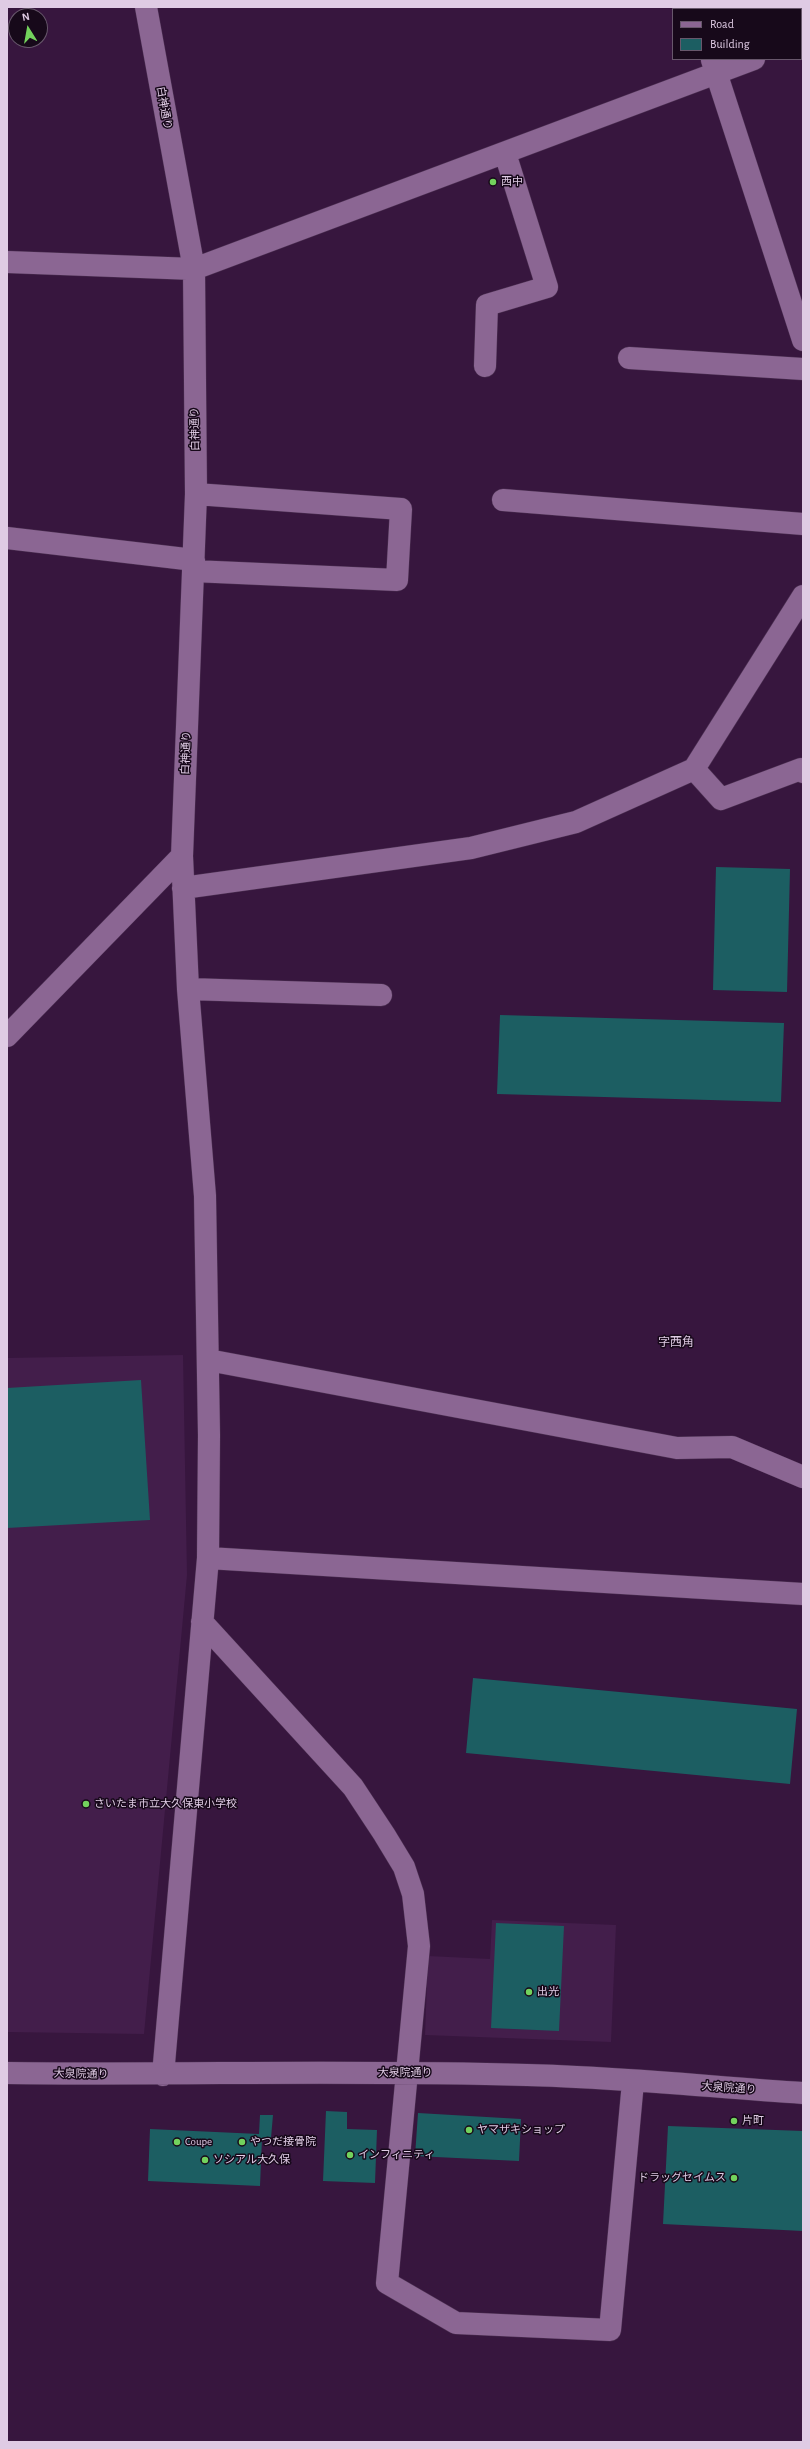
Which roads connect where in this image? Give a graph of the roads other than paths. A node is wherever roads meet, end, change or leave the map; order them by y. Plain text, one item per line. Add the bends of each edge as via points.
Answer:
1 (146, 7) edge
2 (748, 60) edge
3 (714, 66) edge
4 (505, 153) junction
5 (7, 262) edge
6 (194, 269) junction
7 (803, 340) edge
8 (629, 358) dead end
9 (485, 366) dead end
10 (803, 369) edge
11 (196, 494) junction
12 (503, 500) dead end
13 (803, 524) edge
14 (7, 538) edge
15 (193, 565) junction
16 (803, 596) edge
17 (694, 769) junction
18 (803, 772) edge
19 (182, 856) junction
20 (183, 888) junction
21 (188, 989) junction
22 (380, 995) dead end
23 (7, 1036) edge
24 (208, 1360) junction
25 (803, 1477) edge
26 (208, 1558) junction
27 (803, 1594) edge
28 (202, 1622) junction
29 (407, 2072) junction
30 (7, 2073) edge
31 (163, 2075) junction
32 (634, 2082) junction
33 (803, 2093) edge

1 - 6 street, 白神通り
2 - 3 street
3 - 4 street
3 - 7 street
4 - 6 street
4 - 9 street via 547,287 487,305
5 - 6 street
6 - 11 street, 白神通り
8 - 10 street
11 - 15 street, 白神通り
11 - 15 street via 401,509 397,580
12 - 13 street
14 - 15 street
15 - 19 street, 白神通り
16 - 17 street
17 - 18 street via 721,799 801,769
17 - 20 street via 576,822 471,848
19 - 20 street, 白神通り
19 - 23 street
20 - 21 street, 白神通り
21 - 22 street
21 - 24 street, 白神通り via 205,1196
24 - 25 street via 677,1448 732,1447
24 - 26 street, 白神通り
26 - 27 street
26 - 28 street, 白神通り
28 - 29 street via 353,1787 404,1867 413,1894 419,1946
28 - 31 street, 白神通り
29 - 31 street, 大泉院通り
29 - 32 street, 大泉院通り via 530,2075
29 - 32 street via 387,2283 456,2323 610,2330
30 - 31 street, 大泉院通り
32 - 33 street, 大泉院通り

